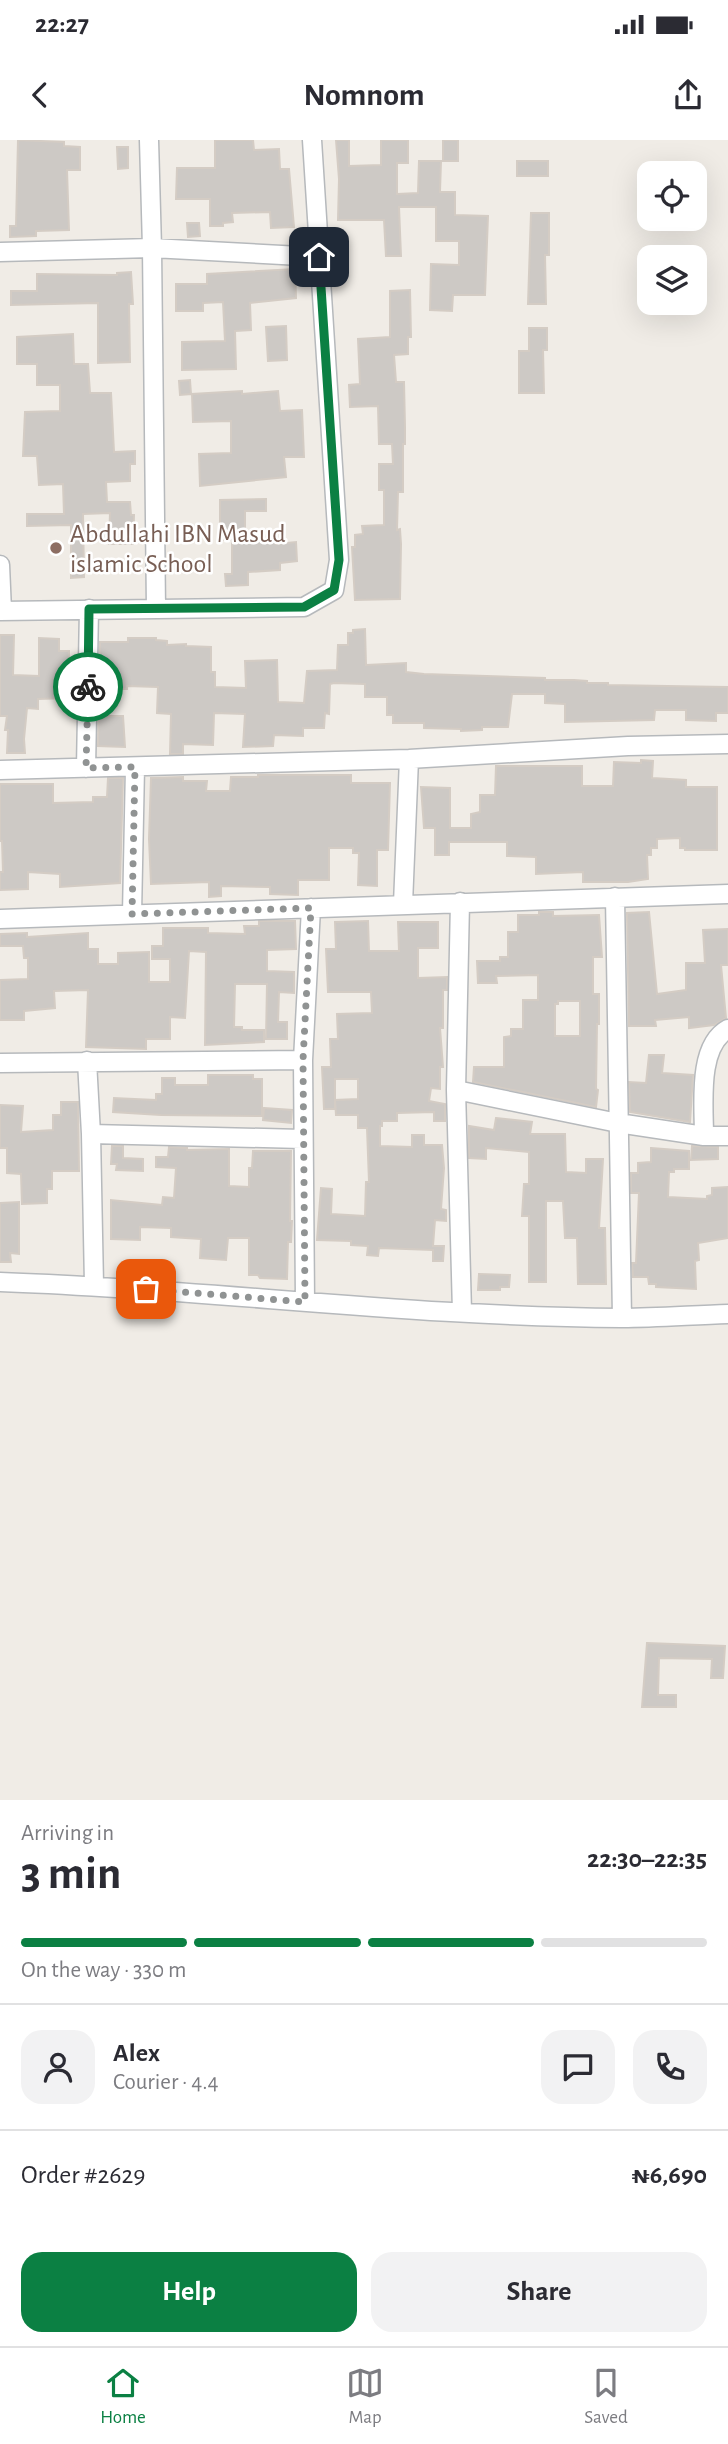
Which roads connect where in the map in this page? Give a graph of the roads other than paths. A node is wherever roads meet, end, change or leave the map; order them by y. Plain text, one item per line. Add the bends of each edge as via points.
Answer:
1 (149, 140) edge
2 (312, 140) edge
3 (152, 248) junction
4 (0, 252) edge
5 (319, 257) junction
6 (0, 565) edge
7 (89, 609) junction
8 (156, 609) junction
9 (1, 611) edge
10 (728, 744) edge
11 (408, 759) junction
12 (135, 767) junction
13 (86, 768) junction
14 (0, 770) edge
15 (728, 894) edge
16 (615, 897) junction
17 (460, 902) junction
18 (403, 904) junction
19 (311, 908) junction
20 (132, 914) junction
21 (0, 919) edge
22 (728, 1029) edge
23 (303, 1060) junction
24 (87, 1061) junction
25 (0, 1063) edge
26 (456, 1090) junction
27 (618, 1123) junction
28 (92, 1134) junction
29 (704, 1136) junction
30 (728, 1136) edge
31 (302, 1139) junction
32 (0, 1282) edge
33 (94, 1285) junction
34 (305, 1302) junction
35 (462, 1312) junction
36 (728, 1314) edge
37 (622, 1318) junction

1 - 3 street
2 - 5 street
3 - 4 street
3 - 5 street
3 - 8 street
5 - 8 street via 339,560 334,590 304,607
6 - 9 street
7 - 8 street
7 - 9 street
7 - 13 street
10 - 11 street
11 - 12 street
11 - 18 street
12 - 13 street
12 - 20 street
13 - 14 street
15 - 16 street
16 - 17 street
16 - 27 street
17 - 18 street
17 - 26 street
18 - 19 street
19 - 20 street
19 - 23 street
20 - 21 street
22 - 29 street via 711,1045
23 - 24 street
23 - 31 street
24 - 25 street
24 - 28 street
26 - 27 street
26 - 35 street
27 - 29 street
27 - 37 street
28 - 31 street
28 - 33 street
29 - 30 street
31 - 34 street
32 - 33 street
33 - 34 street
34 - 35 street
35 - 37 street
36 - 37 street

